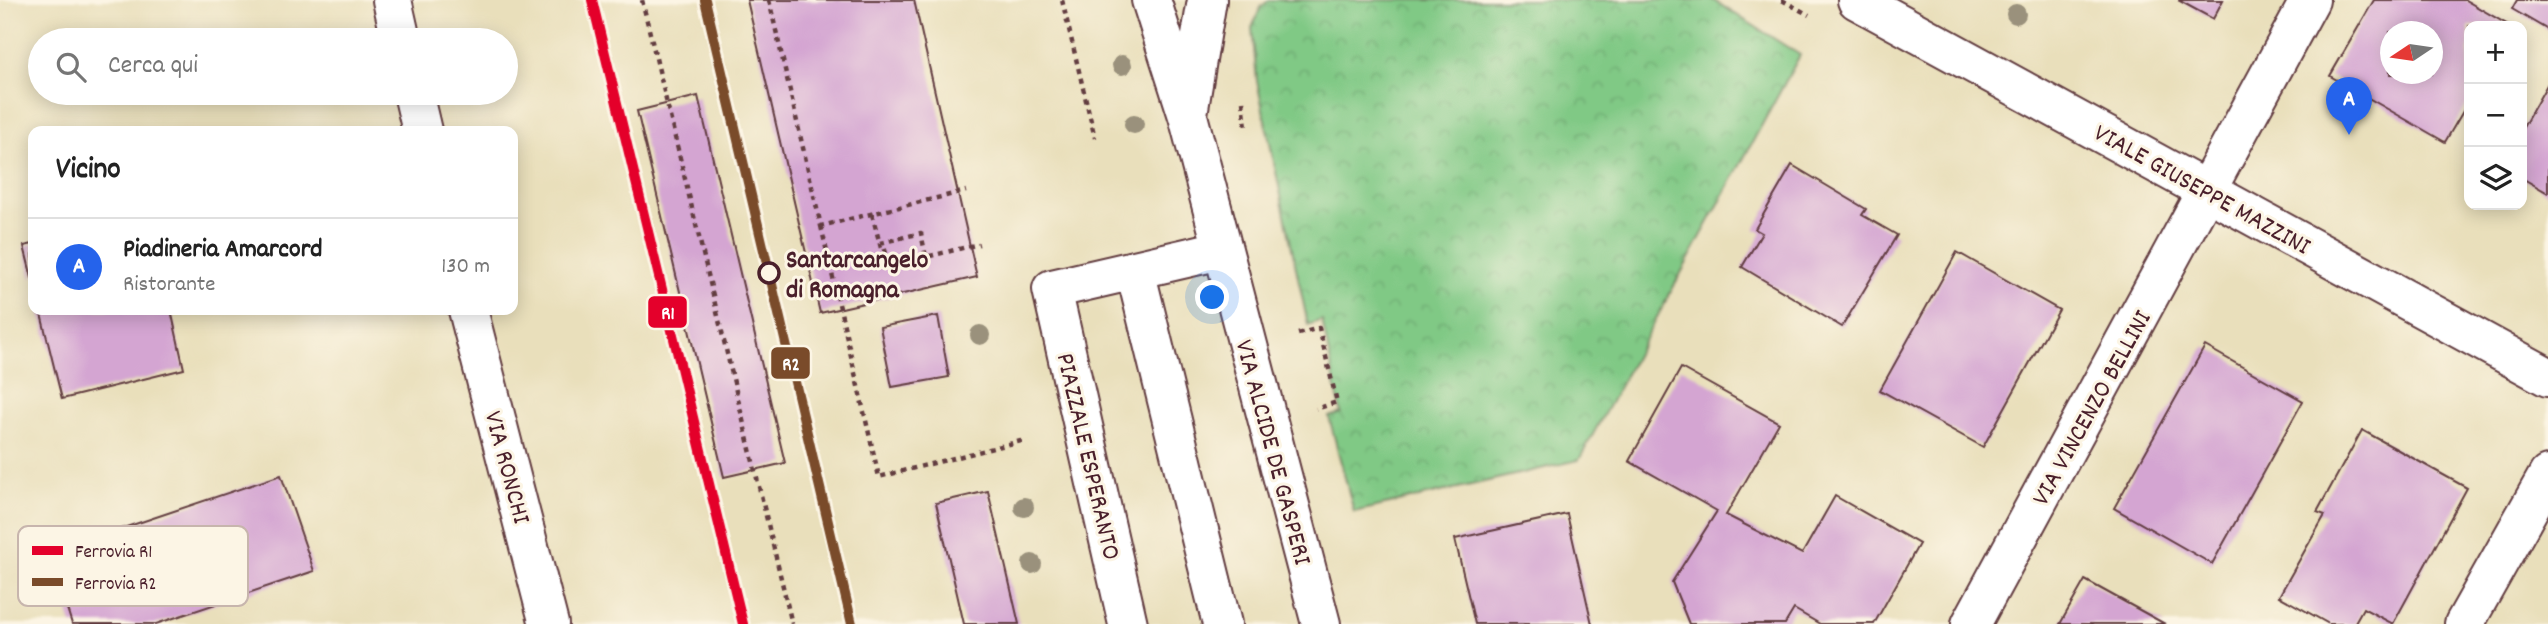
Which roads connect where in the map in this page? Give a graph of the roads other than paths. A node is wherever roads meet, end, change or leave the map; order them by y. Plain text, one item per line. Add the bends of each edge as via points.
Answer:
1 (392, 0) edge
2 (1151, 0) edge
3 (1207, 0) edge
4 (1857, 0) edge
5 (2310, 0) edge
6 (398, 28) edge
7 (416, 105) edge
8 (1188, 116) junction
9 (421, 126) edge
10 (2208, 190) junction
11 (1221, 250) junction
12 (1135, 270) junction
13 (469, 315) edge
14 (2548, 377) edge
15 (2548, 475) edge
16 (549, 624) edge
17 (1128, 624) edge
18 (1222, 624) edge
19 (1321, 624) edge
20 (1972, 624) edge
21 (2464, 624) edge

1 - 6 street
2 - 8 street, VIA ALCIDE DE GASPERI
3 - 8 street, VIA ALCIDE DE GASPERI
4 - 10 street, VIALE GIUSEPPE MAZZINI
5 - 10 street, VIA VINCENZO BELLINI
7 - 9 street
8 - 11 street, VIA ALCIDE DE GASPERI
10 - 14 street, VIALE GIUSEPPE MAZZINI
10 - 20 street, VIA VINCENZO BELLINI
11 - 12 street
11 - 19 street, VIA ALCIDE DE GASPERI
12 - 17 street, PIAZZALE ESPERANTO via 1052,289
12 - 18 street
13 - 16 street, VIA RONCHI
15 - 21 street

